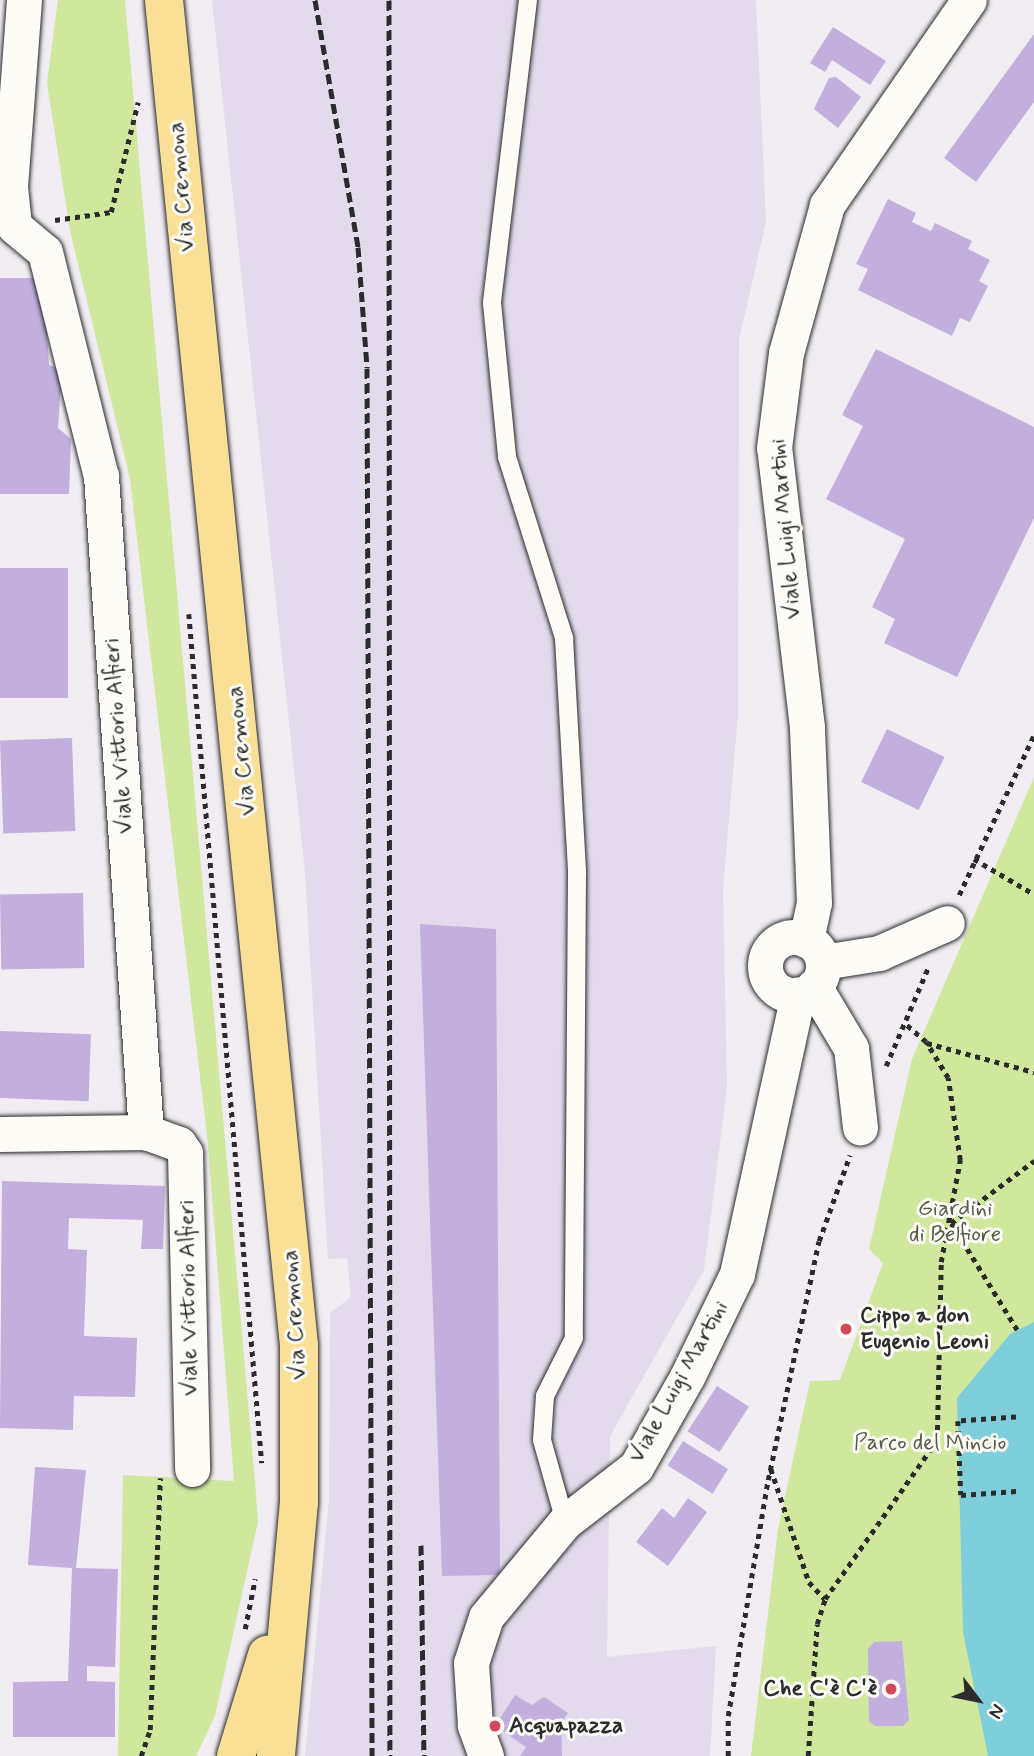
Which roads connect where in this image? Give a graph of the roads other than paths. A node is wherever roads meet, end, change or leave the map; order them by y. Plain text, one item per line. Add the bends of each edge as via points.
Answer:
1 (24, 0) edge
2 (164, 0) edge
3 (528, 0) edge
4 (969, 0) edge
5 (7, 226) edge
6 (947, 923) road end
7 (810, 971) junction
8 (860, 1127) road end
9 (146, 1132) junction
10 (0, 1134) edge
11 (192, 1469) road end
12 (299, 1502) junction
13 (565, 1522) junction
14 (236, 1756) edge
15 (276, 1756) edge
16 (486, 1756) edge

1 - 5 street
2 - 12 main road, Via Cremona via 294,1280
3 - 13 lane via 492,303 507,457 564,638 577,874 574,1338 545,1396 542,1440
4 - 7 street, Viale Luigi Martini via 827,205 786,353 774,448 807,727 814,903
5 - 9 street, Viale Vittorio Alfieri via 45,252 101,477
6 - 7 street via 878,953
7 - 8 street via 851,1048
7 - 13 street, Viale Luigi Martini via 737,1274 636,1467
9 - 10 street
9 - 11 street, Viale Vittorio Alfieri via 179,1144 187,1164
12 - 14 main road, Via Cremona via 270,1641
12 - 15 main road, Via Cremona
13 - 16 street, Viale Luigi Martini via 486,1617 471,1663 475,1725

